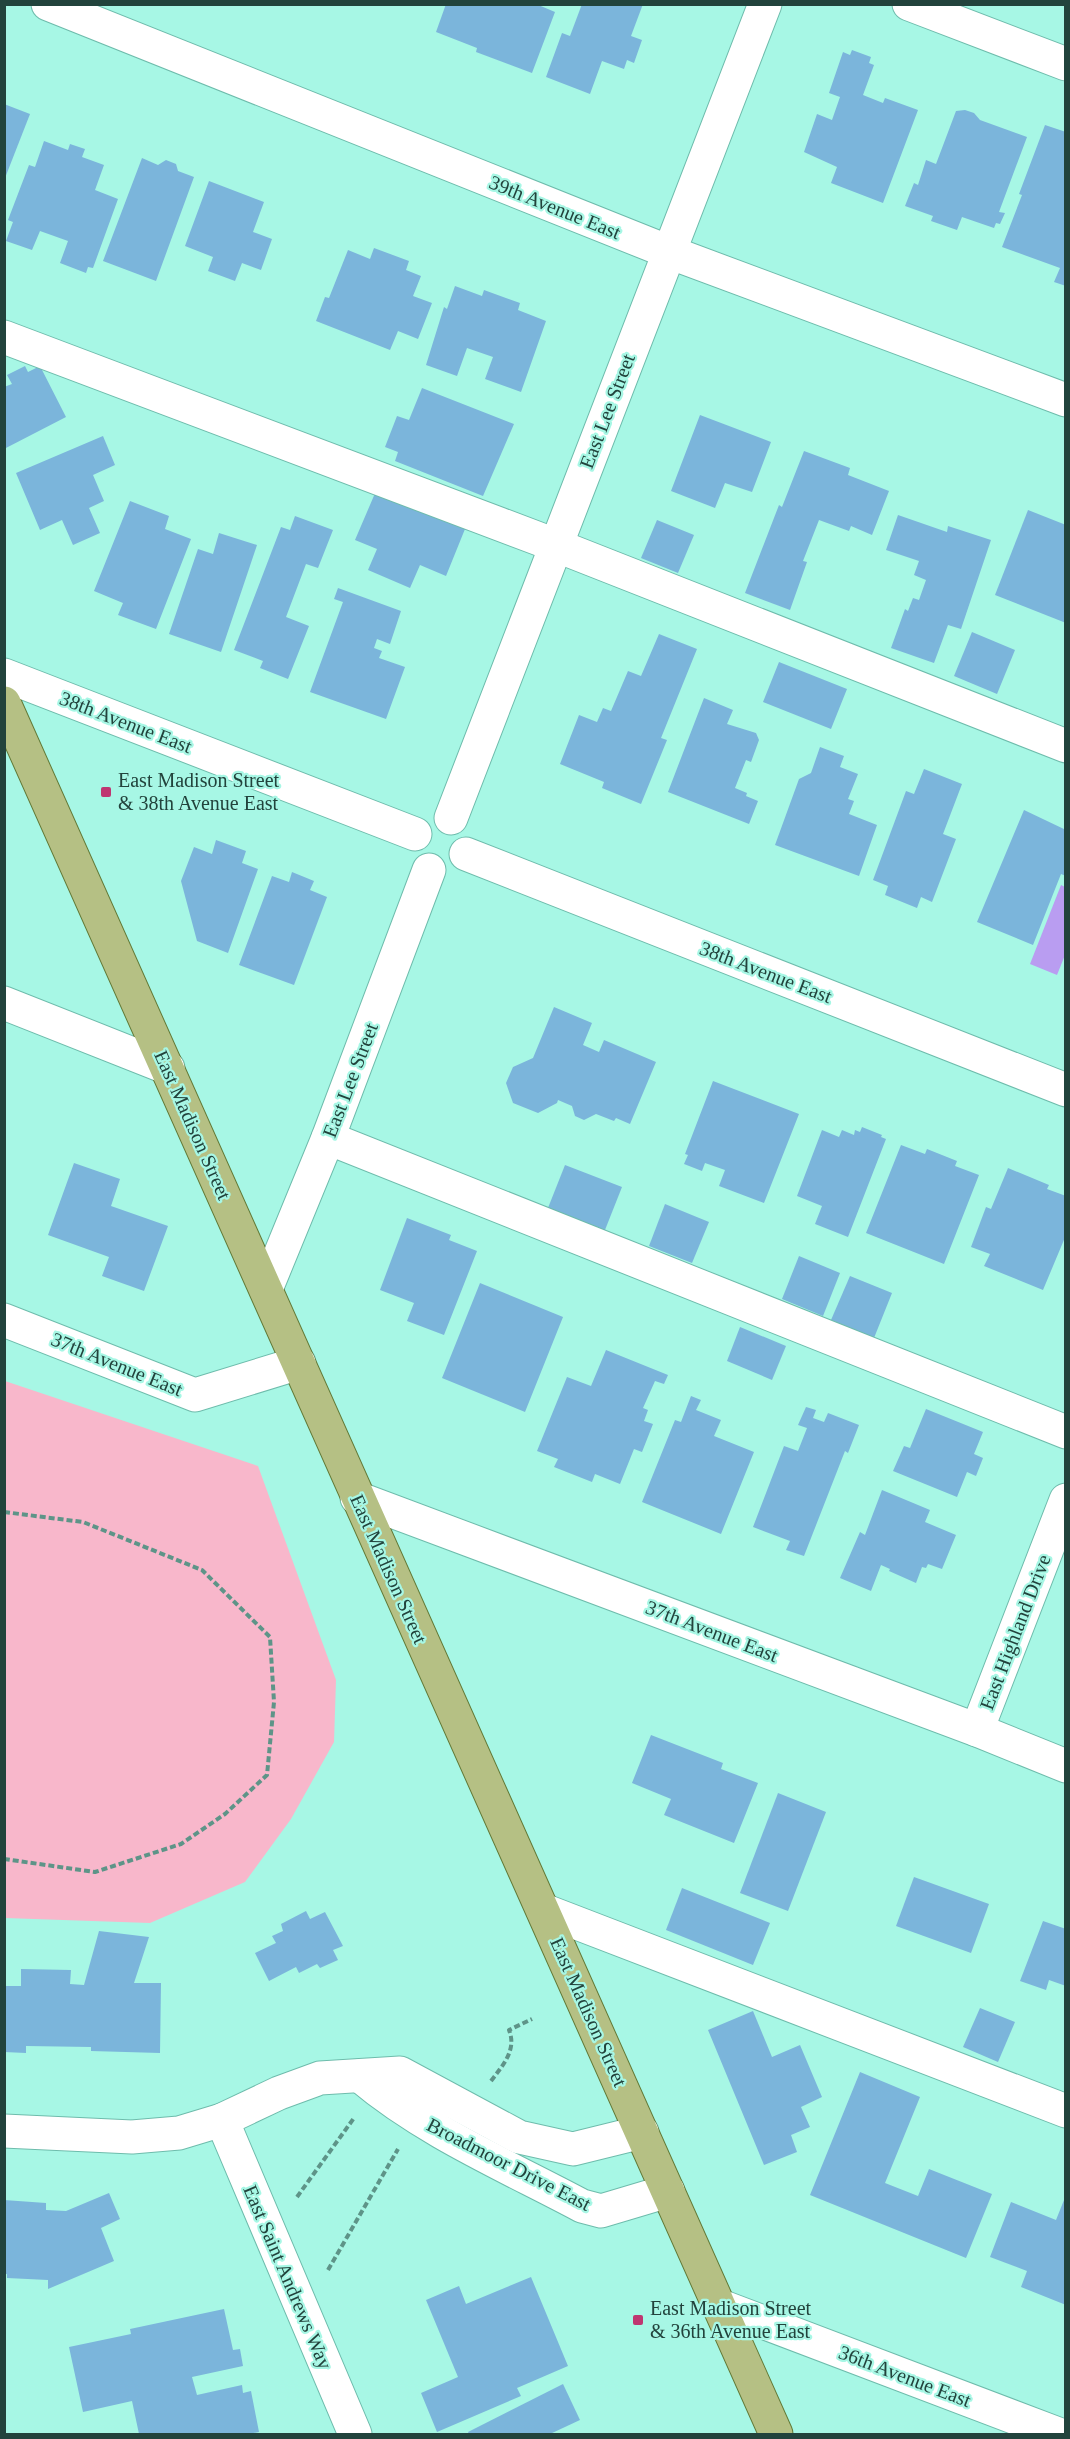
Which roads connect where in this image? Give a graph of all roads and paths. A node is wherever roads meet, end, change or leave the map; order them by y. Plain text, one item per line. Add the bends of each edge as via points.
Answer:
1 (48, 4) edge
2 (765, 4) edge
3 (909, 4) edge
4 (1065, 64) edge
5 (669, 252) junction
6 (4, 337) edge
7 (1065, 400) edge
8 (555, 545) junction
9 (4, 675) edge
10 (4, 703) edge
11 (1065, 746) edge
12 (451, 818) junction
13 (415, 834) junction
14 (466, 854) junction
15 (429, 870) junction
16 (4, 1003) edge
17 (168, 1068) junction
18 (1065, 1090) edge
19 (328, 1137) junction
20 (266, 1289) junction
21 (4, 1320) edge
22 (299, 1363) junction
23 (1065, 1432) edge
24 (357, 1498) junction
25 (1065, 1500) edge
26 (4, 1512) edge
27 (977, 1730) junction
28 (1065, 1766) edge
29 (4, 1858) edge
30 (543, 1910) junction
31 (532, 2019) dead end
32 (360, 2076) junction
33 (490, 2082) dead end
34 (360, 2110) dead end
35 (1065, 2111) edge
36 (222, 2120) junction
37 (4, 2131) edge
38 (642, 2132) junction
39 (400, 2146) dead end
40 (668, 2191) junction
41 (293, 2202) dead end
42 (324, 2278) dead end
43 (718, 2305) junction
44 (355, 2434) edge
45 (776, 2434) edge
46 (1058, 2434) edge

1 - 5 street, 39th Avenue East
2 - 5 street, East Lee Street
3 - 4 street
5 - 7 street, 39th Avenue East
5 - 8 street, East Lee Street
6 - 8 street
8 - 11 street
8 - 12 street, East Lee Street
9 - 13 street, 38th Avenue East
10 - 17 main road, East Madison Street
12 - 13 street via 432,818
12 - 14 street via 468,839
13 - 15 street via 414,856
14 - 15 street via 453,870
14 - 18 street, 38th Avenue East
15 - 19 street, East Lee Street
16 - 17 street
17 - 20 main road, East Madison Street
19 - 20 street, East Lee Street
19 - 23 street
20 - 22 main road, East Madison Street
21 - 22 street, 37th Avenue East via 195,1395
22 - 24 main road, East Madison Street
24 - 27 street, 37th Avenue East
24 - 30 main road, East Madison Street
25 - 27 street, East Highland Drive
26 - 29 path via 83,1522 202,1570 270,1637 274,1702 267,1776 225,1814 181,1844 94,1872
27 - 28 street, 37th Avenue East
30 - 35 street
30 - 38 main road, East Madison Street
31 - 33 path via 509,2030 513,2043 510,2053
32 - 36 street, Broadmoor Drive East via 320,2078
32 - 38 street, Broadmoor Drive East via 400,2073 519,2136 573,2149
32 - 40 street, Broadmoor Drive East via 389,2100 582,2206 602,2211
34 - 41 path
36 - 37 street, Broadmoor Drive East via 179,2133 132,2137
36 - 44 street, East Saint Andrews Way
38 - 40 main road, East Madison Street
39 - 42 path
40 - 43 main road, East Madison Street
43 - 45 main road, East Madison Street
43 - 46 street, 36th Avenue East

